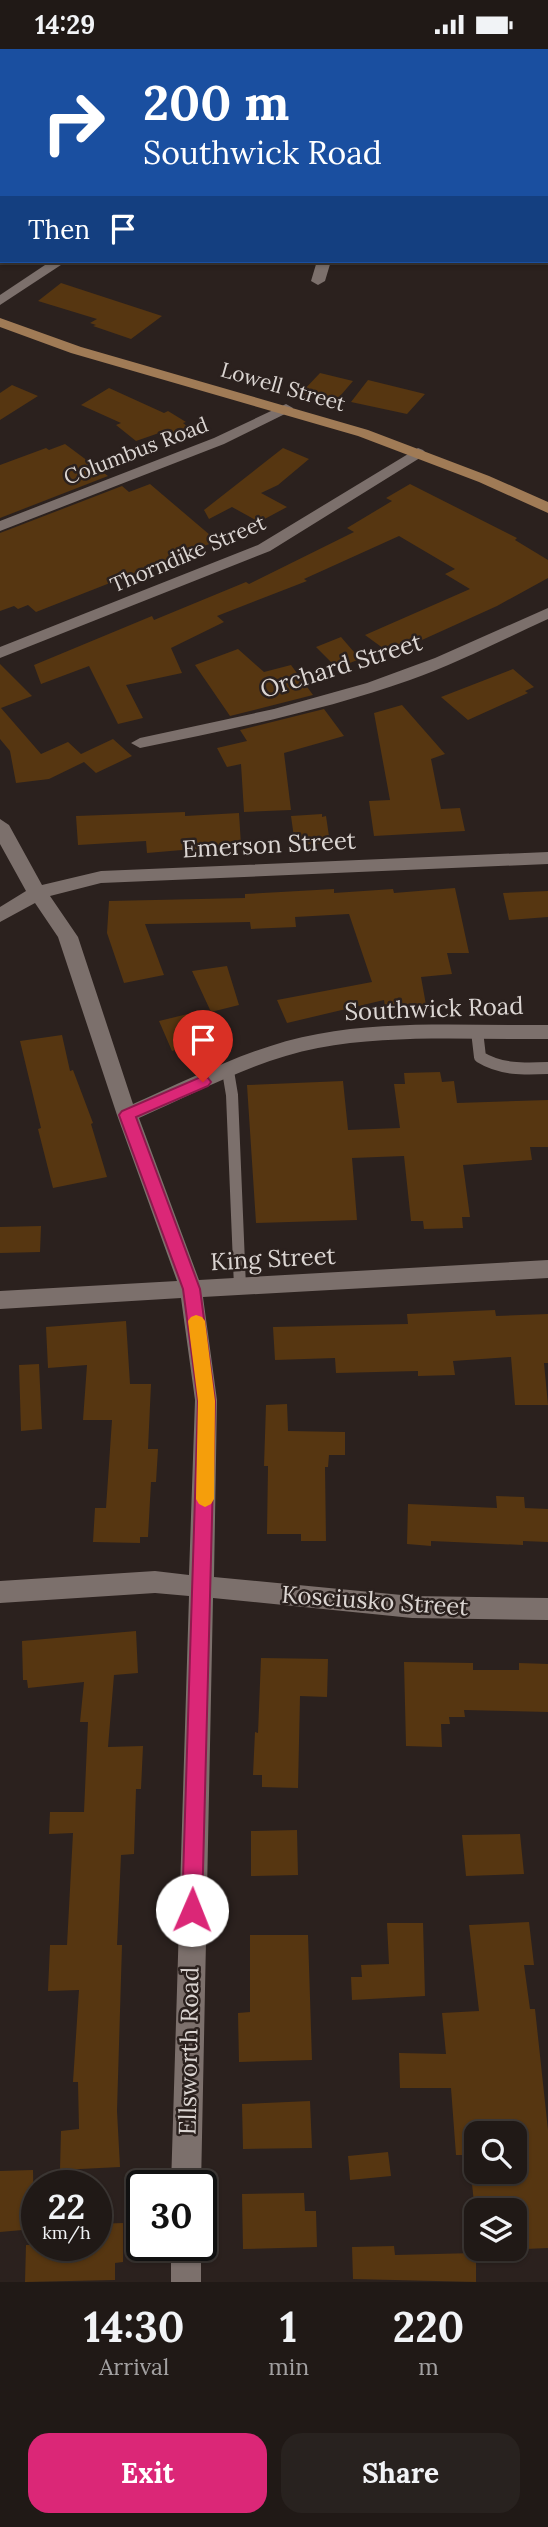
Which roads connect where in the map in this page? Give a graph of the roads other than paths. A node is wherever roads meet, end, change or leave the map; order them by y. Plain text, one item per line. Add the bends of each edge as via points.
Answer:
1 (57, 263) edge
2 (323, 263) edge
3 (317, 281) dead end
4 (0, 301) edge
5 (0, 322) edge
6 (286, 408) junction
7 (418, 453) junction
8 (548, 508) edge
9 (0, 526) edge
10 (548, 613) edge
11 (0, 653) edge
12 (140, 743) dead end
13 (0, 825) edge
14 (548, 857) edge
15 (37, 893) junction
16 (0, 916) edge
17 (477, 1031) junction
18 (548, 1032) edge
19 (548, 1068) edge
20 (228, 1071) junction
21 (127, 1115) junction
22 (548, 1269) edge
23 (240, 1287) junction
24 (191, 1289) junction
25 (0, 1300) edge
26 (202, 1588) junction
27 (0, 1592) edge
28 (548, 1609) edge
29 (186, 2170) edge
30 (186, 2261) edge
31 (186, 2282) edge

1 - 4 street
2 - 3 street
5 - 6 main road, Lowell Street via 118,363
6 - 7 main road, Lowell Street
6 - 9 street, Columbus Road via 219,441
7 - 8 main road, Lowell Street
7 - 11 street, Thorndike Street via 264,548
10 - 12 street, Orchard Street via 363,690
13 - 15 street, Ellsworth Road
14 - 15 street, Emerson Street via 101,877
15 - 16 street, Emerson Street
15 - 21 street, Ellsworth Road via 68,937
17 - 18 street, Southwick Road
17 - 19 lane via 480,1057 491,1065
17 - 20 street, Southwick Road via 336,1038 262,1056
20 - 21 street, Southwick Road
20 - 23 lane
21 - 24 street, Ellsworth Road
22 - 23 street, King Street
23 - 24 street, King Street
24 - 25 street, King Street
24 - 26 street, Ellsworth Road via 206,1401
26 - 27 street, Kosciusko Street via 155,1582
26 - 28 street, Kosciusko Street via 412,1607
26 - 29 street, Ellsworth Road
30 - 31 street

